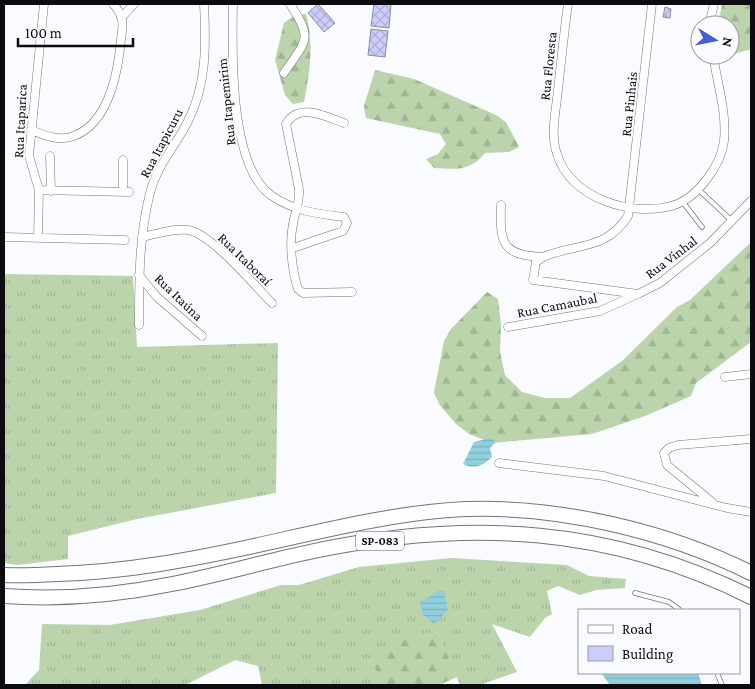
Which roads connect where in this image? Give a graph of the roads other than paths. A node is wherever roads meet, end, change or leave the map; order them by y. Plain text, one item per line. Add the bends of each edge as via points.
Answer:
1 (44, 4) edge
2 (113, 4) edge
3 (134, 4) edge
4 (204, 4) edge
5 (232, 4) edge
6 (290, 4) edge
7 (568, 4) edge
8 (652, 4) edge
9 (122, 17) junction
10 (715, 65) edge
11 (284, 73) dead end
12 (344, 122) dead end
13 (31, 130) junction
14 (50, 156) dead end
15 (123, 160) dead end
16 (698, 189) junction
17 (39, 190) junction
18 (51, 191) junction
19 (682, 201) junction
20 (751, 201) edge
21 (501, 205) dead end
22 (630, 207) junction
23 (296, 209) junction
24 (731, 220) junction
25 (702, 227) dead end
26 (4, 237) edge
27 (142, 237) junction
28 (38, 238) junction
29 (125, 240) dead end
30 (293, 248) junction
31 (543, 257) junction
32 (139, 275) junction
33 (352, 292) dead end
34 (638, 294) junction
35 (272, 303) dead end
36 (139, 325) dead end
37 (508, 327) dead end
38 (202, 336) dead end
39 (751, 374) edge
40 (725, 377) dead end
41 (751, 439) edge
42 (499, 463) dead end
43 (714, 504) junction
44 (751, 512) edge
45 (751, 573) edge
46 (4, 575) edge
47 (636, 593) dead end
48 (4, 596) edge
49 (751, 597) edge
50 (679, 609) edge

1 - 13 street, Rua Itaparica
2 - 9 street
3 - 9 street
4 - 27 street, Rua Itapicuru via 204,75 187,123 159,167 150,192
5 - 23 street, Rua Itapemirim via 236,107 247,164 265,190
6 - 11 street via 305,31 306,40
7 - 22 street, Rua Floresta via 554,131 557,155 577,184 594,197
8 - 22 street, Rua Pinhais
9 - 13 street via 117,74 100,114 73,136 61,139
10 - 16 street, Rua Floresta via 724,120 724,142 718,160
12 - 23 street via 298,112 290,116 286,124 299,189
13 - 17 street, Rua Itaparica via 29,156
14 - 18 street
15 - 18 street via 126,192
16 - 19 street, Rua Floresta
16 - 24 lane
17 - 18 street
17 - 28 street, Rua Itaparica
19 - 22 street, Rua Floresta via 657,209
19 - 25 lane
20 - 24 street, Rua Vinhal
21 - 31 street via 502,239 507,246 518,254
22 - 31 street via 622,225 604,241
23 - 30 street via 292,228
23 - 30 street, Rua Itapemirim via 344,217 347,223 342,231
24 - 34 street, Rua Vinhal via 710,243 660,283
26 - 28 street
27 - 32 street, Rua Itapicuru
27 - 35 street, Rua Itaboraí via 176,230 189,230 201,235
28 - 29 street
30 - 33 street via 298,290 303,293
31 - 34 street, Rua Vinhal via 536,262 532,276 535,281
32 - 36 street, Rua Itapicuru
32 - 38 street, Rua Itaúna via 157,297
34 - 37 street, Rua Camaubal via 600,312
39 - 40 street
41 - 43 street via 678,445 664,453 667,465
42 - 43 street via 604,476
43 - 44 street
45 - 46 highway, SP-083 via 630,528 569,517 465,509 379,520 170,564 94,573
47 - 50 lane via 669,602
48 - 49 highway, SP-083 via 133,591 315,551 415,535 488,531 579,539 616,546 650,555

